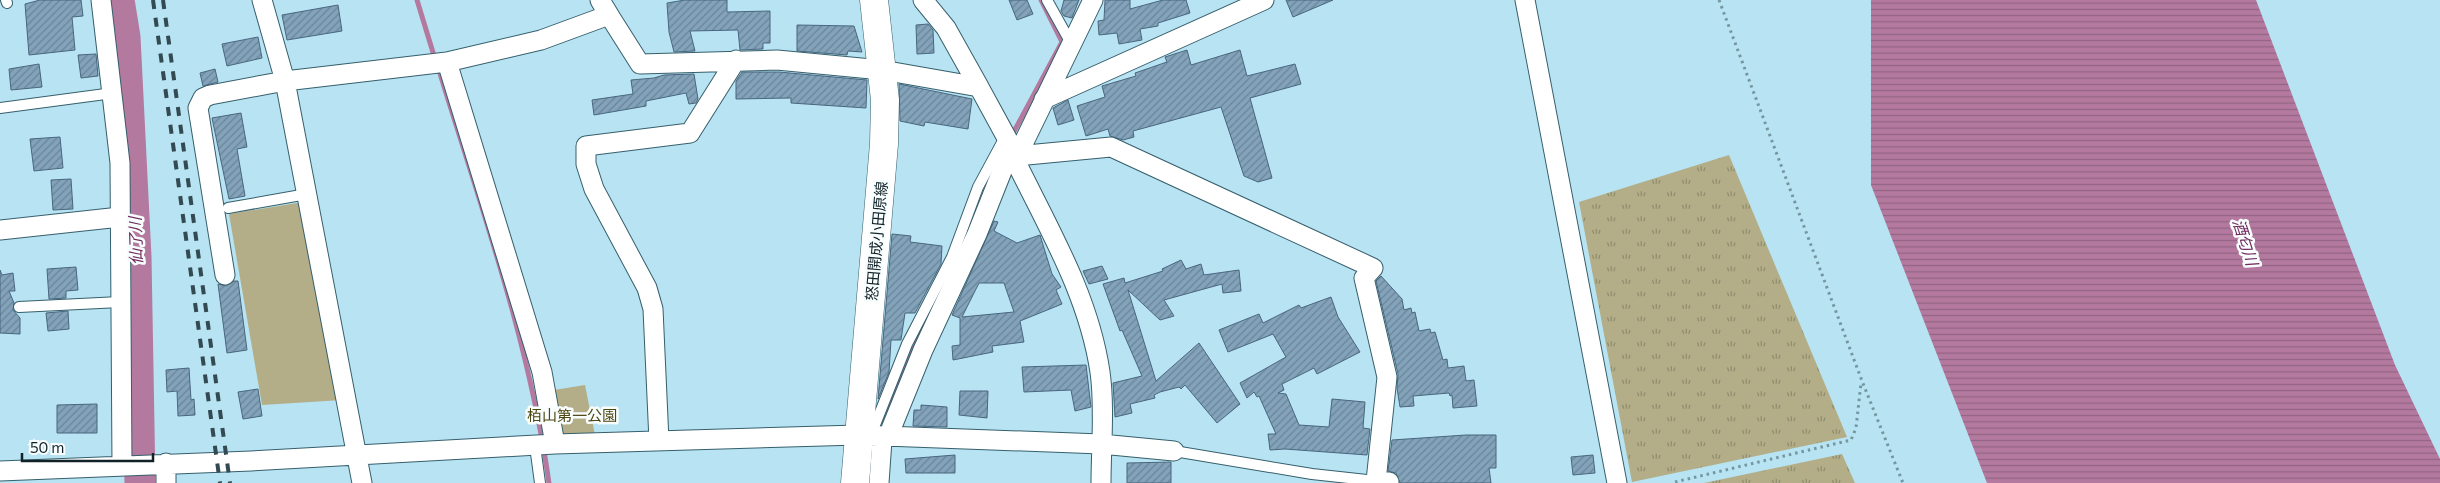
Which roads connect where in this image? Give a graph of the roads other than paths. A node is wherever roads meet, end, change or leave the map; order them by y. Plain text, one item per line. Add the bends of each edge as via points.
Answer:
1 (101, 0) edge
2 (262, 0) edge
3 (874, 0) edge
4 (923, 0) edge
5 (1047, 0) edge
6 (1093, 0) edge
7 (1264, 0) edge
8 (1525, 0) edge
9 (1234, 6) edge
10 (604, 7) edge
11 (1072, 46) junction
12 (736, 60) junction
13 (447, 62) junction
14 (882, 70) junction
15 (285, 81) junction
16 (978, 87) junction
17 (113, 93) junction
18 (1044, 99) junction
19 (0, 108) edge
20 (1010, 145) junction
21 (307, 194) junction
22 (228, 208) dead end
23 (120, 217) junction
24 (0, 230) edge
25 (225, 275) dead end
26 (120, 302) junction
27 (19, 307) dead end
28 (876, 435) junction
29 (659, 441) junction
30 (555, 444) junction
31 (1101, 444) junction
32 (535, 446) junction
33 (1174, 452) joint
34 (357, 455) junction
35 (161, 463) junction
36 (122, 465) junction
37 (0, 471) edge
38 (1385, 482) edge
39 (166, 483) edge
40 (362, 483) edge
41 (540, 483) edge
42 (855, 483) edge
43 (879, 483) edge
44 (1102, 483) edge
45 (1617, 483) edge

1 - 17 street
2 - 15 street
3 - 14 main road, 怒田開成小田原線
4 - 16 street via 946,28
5 - 11 lane
6 - 11 street
7 - 9 street
8 - 45 street
9 - 18 street
10 - 12 street via 640,64
10 - 13 street via 541,40
11 - 18 street
12 - 14 street via 776,60
12 - 29 street via 690,133 586,146 586,164 594,189 648,288 653,310
13 - 15 street
13 - 30 street via 542,372
14 - 16 street
14 - 28 main road, 怒田開成小田原線 via 885,100
15 - 21 street
15 - 25 street via 210,94 199,103
16 - 20 street
17 - 19 lane
17 - 23 street via 120,163
18 - 20 street via 1021,148
20 - 28 street via 977,234 923,350
20 - 31 street via 1016,164 1070,270 1084,305 1100,373
20 - 38 street via 1027,155 1111,147 1373,268 1364,278 1387,376
21 - 22 lane
21 - 34 street
23 - 24 street
23 - 26 street
26 - 27 lane
26 - 36 street
28 - 29 street
28 - 31 street
28 - 42 main road, 怒田開成小田原線
28 - 43 street via 882,440
29 - 30 street
30 - 32 street
31 - 33 street
31 - 44 street
32 - 34 street
32 - 41 lane
33 - 38 lane
34 - 35 street
34 - 40 street
35 - 36 street
35 - 39 street
36 - 37 street

